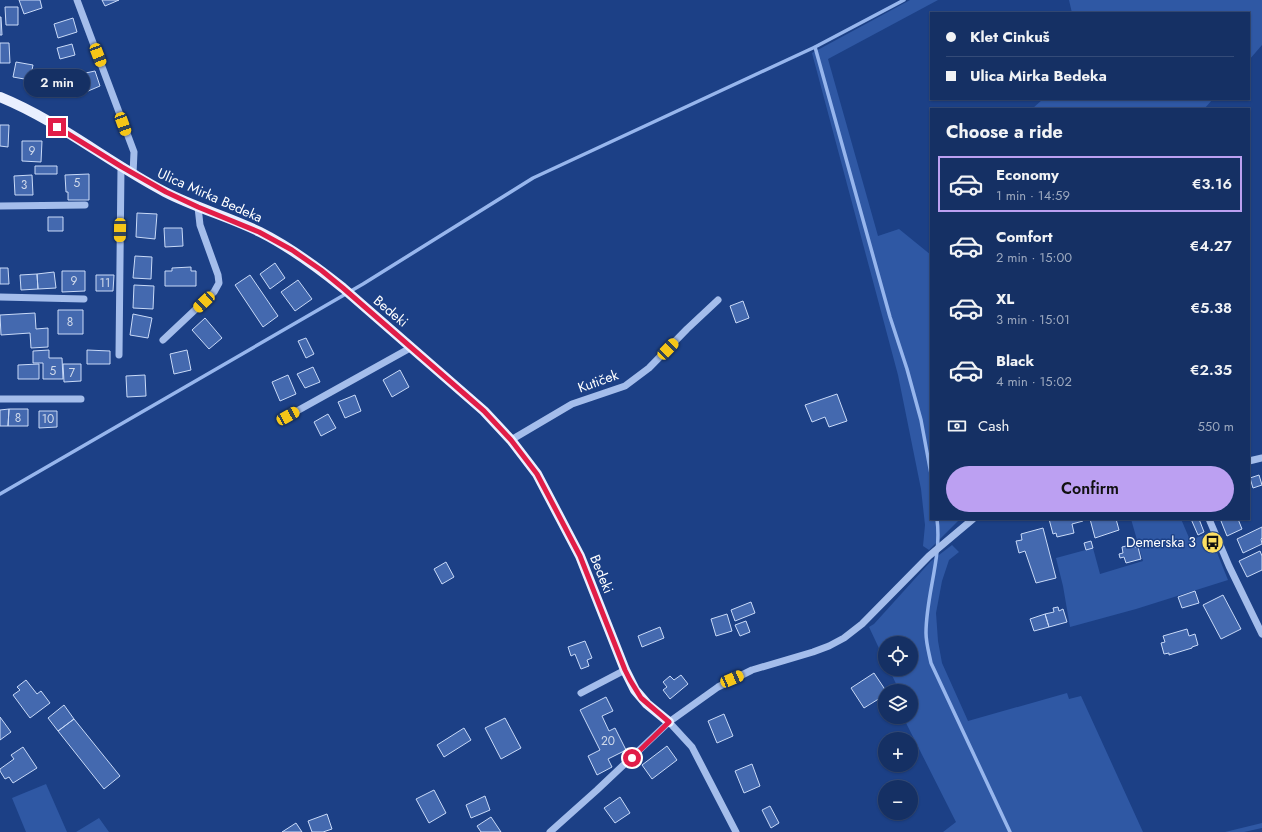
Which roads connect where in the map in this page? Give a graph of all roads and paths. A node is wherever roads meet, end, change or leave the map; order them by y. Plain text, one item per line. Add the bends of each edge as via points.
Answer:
1 (77, 0) edge
2 (0, 97) edge
3 (122, 167) junction
4 (133, 174) junction
5 (85, 205) dead end
6 (0, 206) edge
7 (198, 207) junction
8 (352, 296) joint
9 (0, 297) edge
10 (84, 299) dead end
11 (718, 300) dead end
12 (163, 340) dead end
13 (412, 347) junction
14 (119, 355) dead end
15 (0, 399) edge
16 (81, 399) dead end
17 (288, 416) dead end
18 (511, 440) junction
19 (1262, 458) edge
20 (1250, 462) edge
21 (972, 520) edge
22 (1209, 520) edge
23 (1262, 634) edge
24 (625, 670) junction
25 (581, 693) dead end
26 (669, 722) junction
27 (550, 832) edge
28 (736, 832) edge

1 - 4 street via 134,152
2 - 3 main road, Ulica Mirka Bedeka via 30,111
3 - 4 main road, Ulica Mirka Bedeka
3 - 14 street
4 - 7 main road, Ulica Mirka Bedeka
5 - 6 street
7 - 8 main road, Ulica Mirka Bedeka via 259,232 292,250
7 - 12 street via 200,224 219,283 214,292
8 - 13 main road, Bedeki
9 - 10 street
11 - 18 street, Kutiček via 649,368 625,386 572,404
13 - 17 street, Bedeki
13 - 18 main road, Bedeki via 484,411
15 - 16 street
18 - 24 main road, Bedeki via 537,474 580,556
19 - 20 street
21 - 26 street via 844,638 813,652 752,670 732,679
22 - 23 street
24 - 25 street
24 - 26 main road, Bedeki via 641,698
26 - 27 street
26 - 28 street, Bedeki via 692,747

